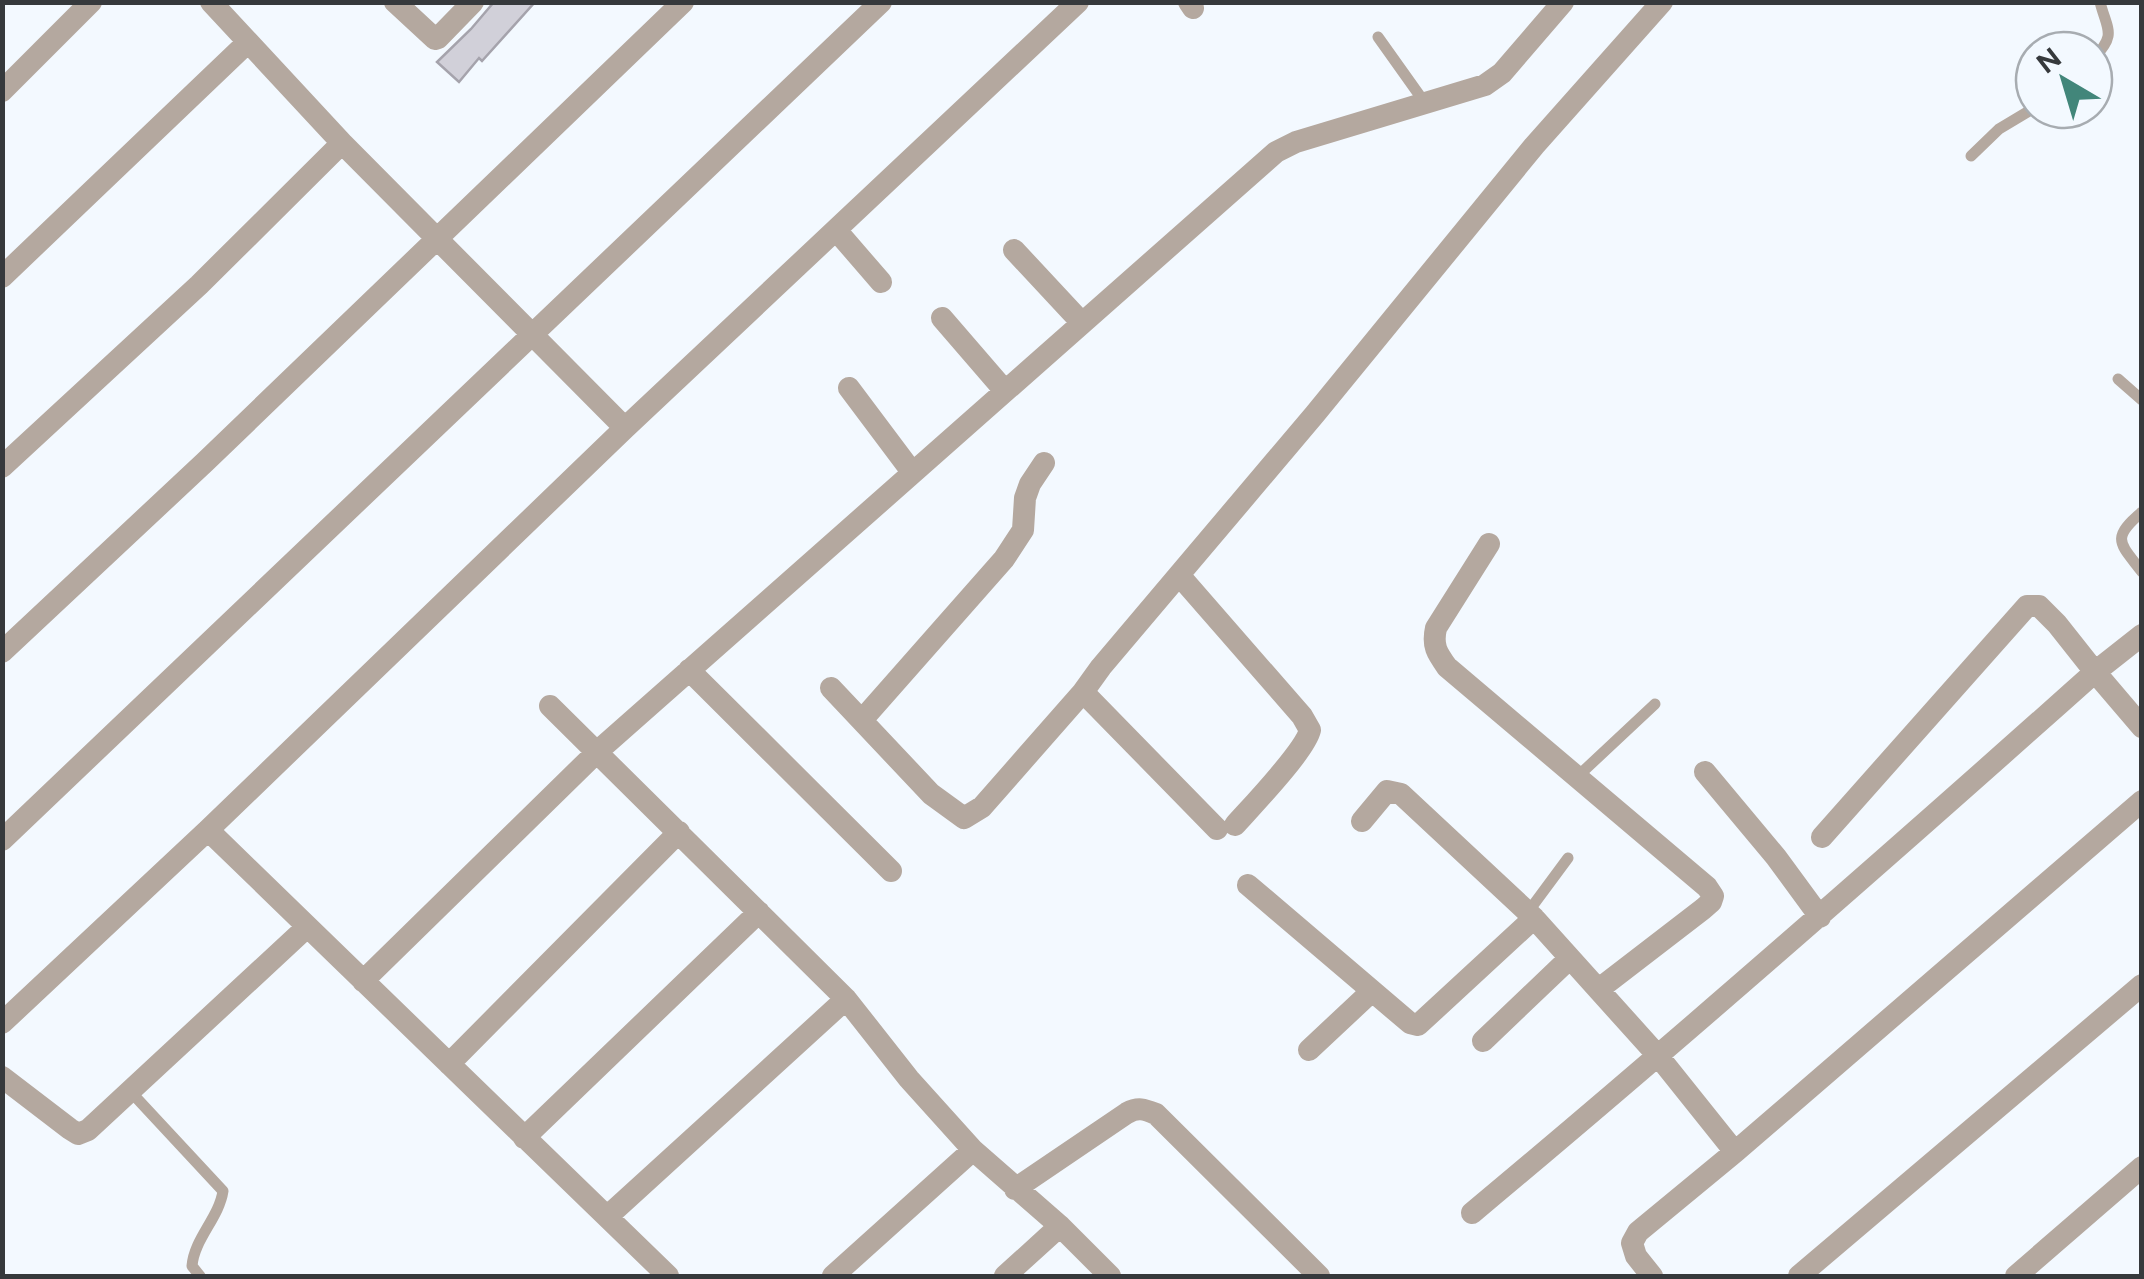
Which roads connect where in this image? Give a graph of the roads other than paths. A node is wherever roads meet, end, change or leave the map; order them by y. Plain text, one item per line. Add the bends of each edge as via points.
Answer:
1 (91, 2) edge
2 (211, 2) edge
3 (395, 2) edge
4 (473, 2) edge
5 (683, 2) edge
6 (881, 2) edge
7 (1078, 2) edge
8 (1563, 2) edge
9 (1662, 2) edge
10 (2100, 2) edge
11 (2110, 30) edge
12 (1378, 37) dead end
13 (248, 43) junction
14 (2, 91) edge
15 (1426, 103) junction
16 (2014, 120) edge
17 (342, 142) junction
18 (1971, 156) dead end
19 (836, 230) junction
20 (436, 238) junction
21 (1014, 250) dead end
22 (2, 277) edge
23 (881, 282) dead end
24 (942, 318) dead end
25 (1082, 323) junction
26 (532, 335) junction
27 (2118, 378) dead end
28 (849, 388) dead end
29 (1005, 390) junction
30 (2142, 400) edge
31 (624, 428) junction
32 (1044, 464) dead end
33 (2, 467) edge
34 (912, 472) junction
35 (2142, 512) edge
36 (1489, 544) dead end
37 (2142, 572) edge
38 (1179, 575) junction
39 (2142, 635) edge
40 (2, 652) edge
41 (689, 670) junction
42 (2095, 672) junction
43 (832, 688) dead end
44 (1083, 692) junction
45 (1655, 704) dead end
46 (550, 706) dead end
47 (862, 720) junction
48 (2142, 727) edge
49 (598, 751) junction
50 (1705, 772) dead end
51 (1577, 777) junction
52 (2142, 800) edge
53 (1362, 821) dead end
54 (208, 830) junction
55 (678, 832) junction
56 (1822, 838) dead end
57 (2, 840) edge
58 (1568, 858) dead end
59 (891, 871) dead end
60 (1248, 885) dead end
61 (759, 912) junction
62 (1531, 915) junction
63 (1820, 917) junction
64 (307, 926) junction
65 (1570, 958) junction
66 (363, 981) junction
67 (2142, 984) edge
68 (1598, 989) junction
69 (1372, 991) junction
70 (846, 999) junction
71 (2, 1023) edge
72 (1483, 1041) dead end
73 (1309, 1050) dead end
74 (1659, 1057) junction
75 (449, 1064) junction
76 (2, 1077) edge
77 (130, 1091) junction
78 (524, 1138) junction
79 (973, 1150) junction
80 (1735, 1152) junction
81 (2142, 1167) edge
82 (1015, 1189) junction
83 (1472, 1213) dead end
84 (608, 1216) junction
85 (1060, 1226) junction
86 (200, 1276) edge
87 (668, 1276) edge
88 (833, 1276) edge
89 (1005, 1276) edge
90 (1110, 1276) edge
91 (1319, 1276) edge
92 (1652, 1276) edge
93 (1800, 1276) edge
94 (2016, 1276) edge

1 - 14 street
2 - 13 street
3 - 4 street via 435,38
5 - 20 street
6 - 26 street
7 - 19 street
8 - 15 street via 1502,73
9 - 38 street via 1534,146
10 - 11 lane
12 - 15 lane
13 - 17 street
13 - 22 street
15 - 25 street via 1276,152
16 - 18 lane
17 - 20 street
17 - 33 street via 199,286
19 - 23 street
19 - 31 street
20 - 26 street
20 - 40 street
21 - 25 street
24 - 29 street
25 - 29 street
26 - 31 street
26 - 57 street
27 - 30 lane
28 - 34 street
29 - 34 street
31 - 54 street
32 - 47 street via 1025,498 1018,540
34 - 41 street
35 - 37 lane via 2121,535
36 - 51 street via 1436,628 1436,651
38 - 44 street
38 - 44 street via 1302,716 1310,730 1292,759 1226,827
39 - 42 street
41 - 49 street
41 - 59 street
42 - 48 street
42 - 56 street via 2040,606 2027,606
42 - 63 street
43 - 47 street
44 - 47 street via 982,808 964,818 931,794
45 - 51 lane
46 - 49 street
49 - 55 street
49 - 66 street
50 - 63 street
51 - 68 street via 1712,896
52 - 80 street
53 - 62 street via 1387,791 1400,794
54 - 64 street
54 - 71 street
55 - 61 street
55 - 75 street
58 - 62 lane
60 - 69 street
61 - 70 street
61 - 78 street
62 - 65 street
62 - 69 street via 1418,1025
63 - 74 street
64 - 66 street
64 - 77 street
65 - 68 street
65 - 72 street
66 - 75 street
67 - 93 street
68 - 74 street
69 - 73 street
70 - 79 street
70 - 84 street
74 - 80 street
74 - 83 street
75 - 78 street
76 - 77 street via 78,1134
77 - 86 lane via 223,1191 192,1256
78 - 84 street
79 - 82 street
79 - 88 street
80 - 92 street via 1638,1232 1632,1243 1636,1256
81 - 94 street
82 - 85 street
82 - 91 street via 1127,1112 1146,1109
84 - 87 street
85 - 89 street
85 - 90 street

